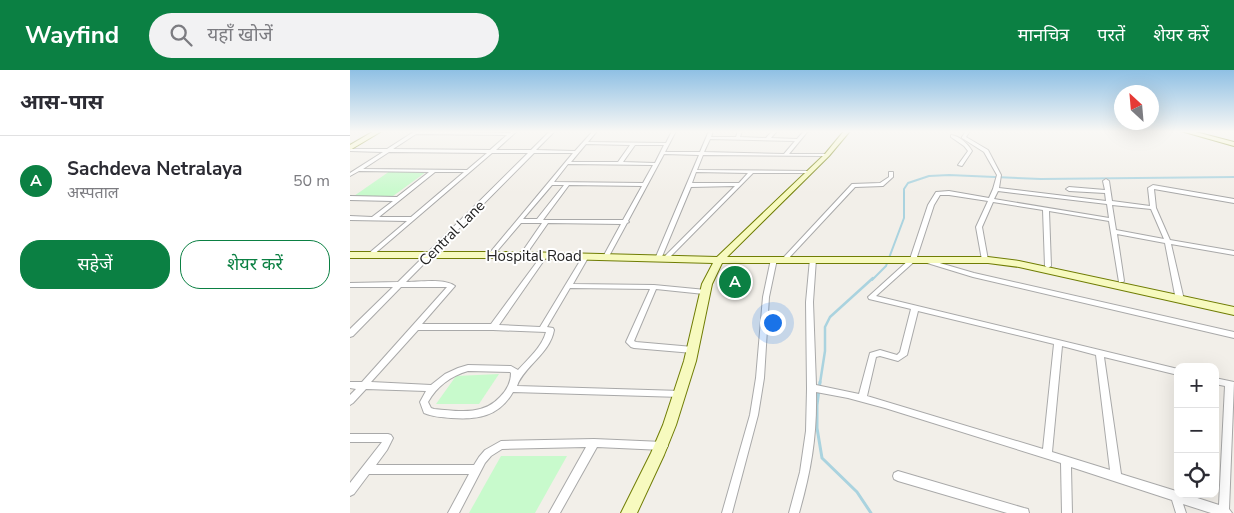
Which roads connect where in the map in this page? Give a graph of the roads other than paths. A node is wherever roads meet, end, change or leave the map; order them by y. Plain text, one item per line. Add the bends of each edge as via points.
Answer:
1 (386, 152) edge
2 (457, 152) edge
3 (491, 152) junction
4 (533, 152) junction
5 (576, 152) joint
6 (628, 152) edge
7 (787, 152) edge
8 (830, 152) edge
9 (970, 152) edge
10 (986, 152) edge
11 (662, 153) joint
12 (701, 153) junction
13 (785, 154) junction
14 (827, 155) junction
15 (567, 163) junction
16 (620, 164) junction
17 (657, 164) junction
18 (960, 165) dead end
19 (359, 170) junction
20 (696, 170) junction
21 (433, 171) junction
22 (468, 171) junction
23 (752, 172) junction
24 (809, 172) junction
25 (891, 173) dead end
26 (350, 175) edge
27 (1106, 181) dead end
28 (551, 183) junction
29 (567, 184) junction
30 (740, 184) junction
31 (645, 185) junction
32 (690, 185) junction
33 (996, 189) junction
34 (1069, 189) dead end
35 (1108, 192) junction
36 (350, 198) edge
37 (397, 199) junction
38 (992, 201) junction
39 (1234, 201) edge
40 (1110, 202) junction
41 (1153, 208) junction
42 (1046, 210) junction
43 (350, 218) edge
44 (373, 218) junction
45 (412, 219) junction
46 (1112, 220) junction
47 (519, 221) junction
48 (539, 221) junction
49 (546, 221) junction
50 (626, 222) junction
51 (1115, 232) junction
52 (1168, 242) junction
53 (1234, 253) edge
54 (350, 255) edge
55 (370, 255) junction
56 (523, 255) junction
57 (429, 256) junction
58 (490, 256) junction
59 (544, 256) junction
60 (586, 256) junction
61 (606, 257) junction
62 (662, 259) junction
63 (774, 259) junction
64 (785, 259) junction
65 (813, 259) junction
66 (718, 260) junction
67 (913, 260) junction
68 (987, 260) junction
69 (1048, 266) junction
70 (1120, 281) junction
71 (402, 284) junction
72 (350, 285) edge
73 (568, 286) junction
74 (654, 287) junction
75 (704, 292) junction
76 (1179, 296) junction
77 (1234, 306) edge
78 (914, 307) junction
79 (1234, 311) edge
80 (417, 327) junction
81 (493, 327) junction
82 (542, 329) junction
83 (350, 334) edge
84 (1234, 335) edge
85 (1058, 343) junction
86 (693, 350) junction
87 (1100, 353) junction
88 (1174, 371) edge
89 (516, 378) junction
90 (1231, 384) edge
91 (350, 385) edge
92 (363, 386) junction
93 (432, 388) junction
94 (813, 388) junction
95 (512, 389) junction
96 (681, 394) junction
97 (862, 398) junction
98 (350, 401) edge
99 (350, 438) edge
100 (594, 443) junction
101 (663, 446) junction
102 (1048, 455) junction
103 (1066, 461) junction
104 (477, 469) junction
105 (365, 470) junction
106 (898, 476) dead end
107 (1116, 477) junction
108 (350, 490) edge
109 (1174, 495) edge
110 (1177, 498) edge
111 (1182, 498) edge
112 (1226, 512) edge
113 (453, 513) edge
114 (554, 513) edge
115 (629, 513) edge
116 (727, 513) edge
117 (794, 513) edge
118 (1024, 513) edge
119 (1067, 513) edge
120 (1181, 513) edge

1 - 19 street
2 - 3 street
3 - 4 street
3 - 22 street
4 - 5 street
4 - 57 street, Central Lane
5 - 15 street
6 - 16 street
7 - 13 street
8 - 14 street
9 - 18 street
10 - 33 street via 999,176
11 - 12 street
11 - 17 street
12 - 13 street
12 - 20 street
13 - 14 street
14 - 24 street
15 - 16 street
15 - 28 street
16 - 17 street
17 - 31 street
19 - 21 street
19 - 26 street
20 - 23 street
20 - 32 street
21 - 22 street
21 - 37 street
22 - 45 street
23 - 24 street
23 - 30 street
24 - 66 street
25 - 64 street via 881,186 854,186
27 - 35 street
28 - 29 street
28 - 47 street
29 - 31 street
29 - 48 street
30 - 32 street
30 - 62 street
31 - 50 street
32 - 62 street
33 - 38 street
33 - 40 street
34 - 35 street
35 - 40 street
36 - 37 street
37 - 44 street
38 - 42 street
38 - 67 street via 938,194 931,205
38 - 68 street via 979,227
39 - 41 street via 1153,186
40 - 41 street
40 - 46 street
41 - 52 street
42 - 46 street
42 - 69 street
43 - 44 street
44 - 45 street
45 - 55 street
46 - 51 street
47 - 48 street
47 - 58 street
48 - 49 street
49 - 50 street
49 - 56 street
50 - 61 street
51 - 52 street
51 - 70 street
52 - 53 street
52 - 76 street
54 - 55 street, Hospital Road
55 - 57 street, Hospital Road
56 - 58 street, Hospital Road
56 - 59 street, Hospital Road
57 - 58 street, Hospital Road
57 - 71 street, Central Lane
59 - 60 street, Hospital Road
59 - 81 street
60 - 61 street, Hospital Road
60 - 73 street
61 - 62 street, Hospital Road
62 - 66 street, Hospital Road
63 - 64 street, Hospital Road
63 - 66 street, Hospital Road
63 - 116 street via 766,297 754,415
64 - 65 street, Hospital Road
65 - 67 street, Hospital Road
65 - 94 street via 808,300
66 - 75 street
67 - 68 street, Hospital Road
67 - 78 street via 871,297
67 - 84 street
68 - 69 street via 1005,258
68 - 76 street
69 - 70 street
70 - 76 street
71 - 72 street
71 - 80 street via 452,286
71 - 83 street, Central Lane
73 - 74 street
73 - 82 street
74 - 75 street
74 - 86 street via 630,342
75 - 86 street
76 - 77 street
76 - 79 street
78 - 85 street
78 - 97 street via 904,353 898,358 880,353 873,355
80 - 81 street
80 - 92 street
81 - 82 street
82 - 89 street via 550,330 549,336
85 - 87 street
85 - 102 street
86 - 96 street
87 - 88 street
87 - 107 street
89 - 93 street via 515,371 510,369 468,368 456,370
89 - 95 street
90 - 112 street
91 - 92 street
92 - 93 street
92 - 98 street
93 - 95 street via 424,402 427,410 476,415 501,405
94 - 97 street
94 - 117 street via 809,448
95 - 96 street
96 - 101 street
97 - 102 street
99 - 105 street via 388,438
100 - 101 street
100 - 104 street via 501,445 488,452
100 - 114 street
101 - 115 street
102 - 103 street
103 - 107 street
103 - 119 street
104 - 105 street
104 - 113 street
105 - 108 street
106 - 118 street
107 - 109 street
110 - 120 street
111 - 112 street

